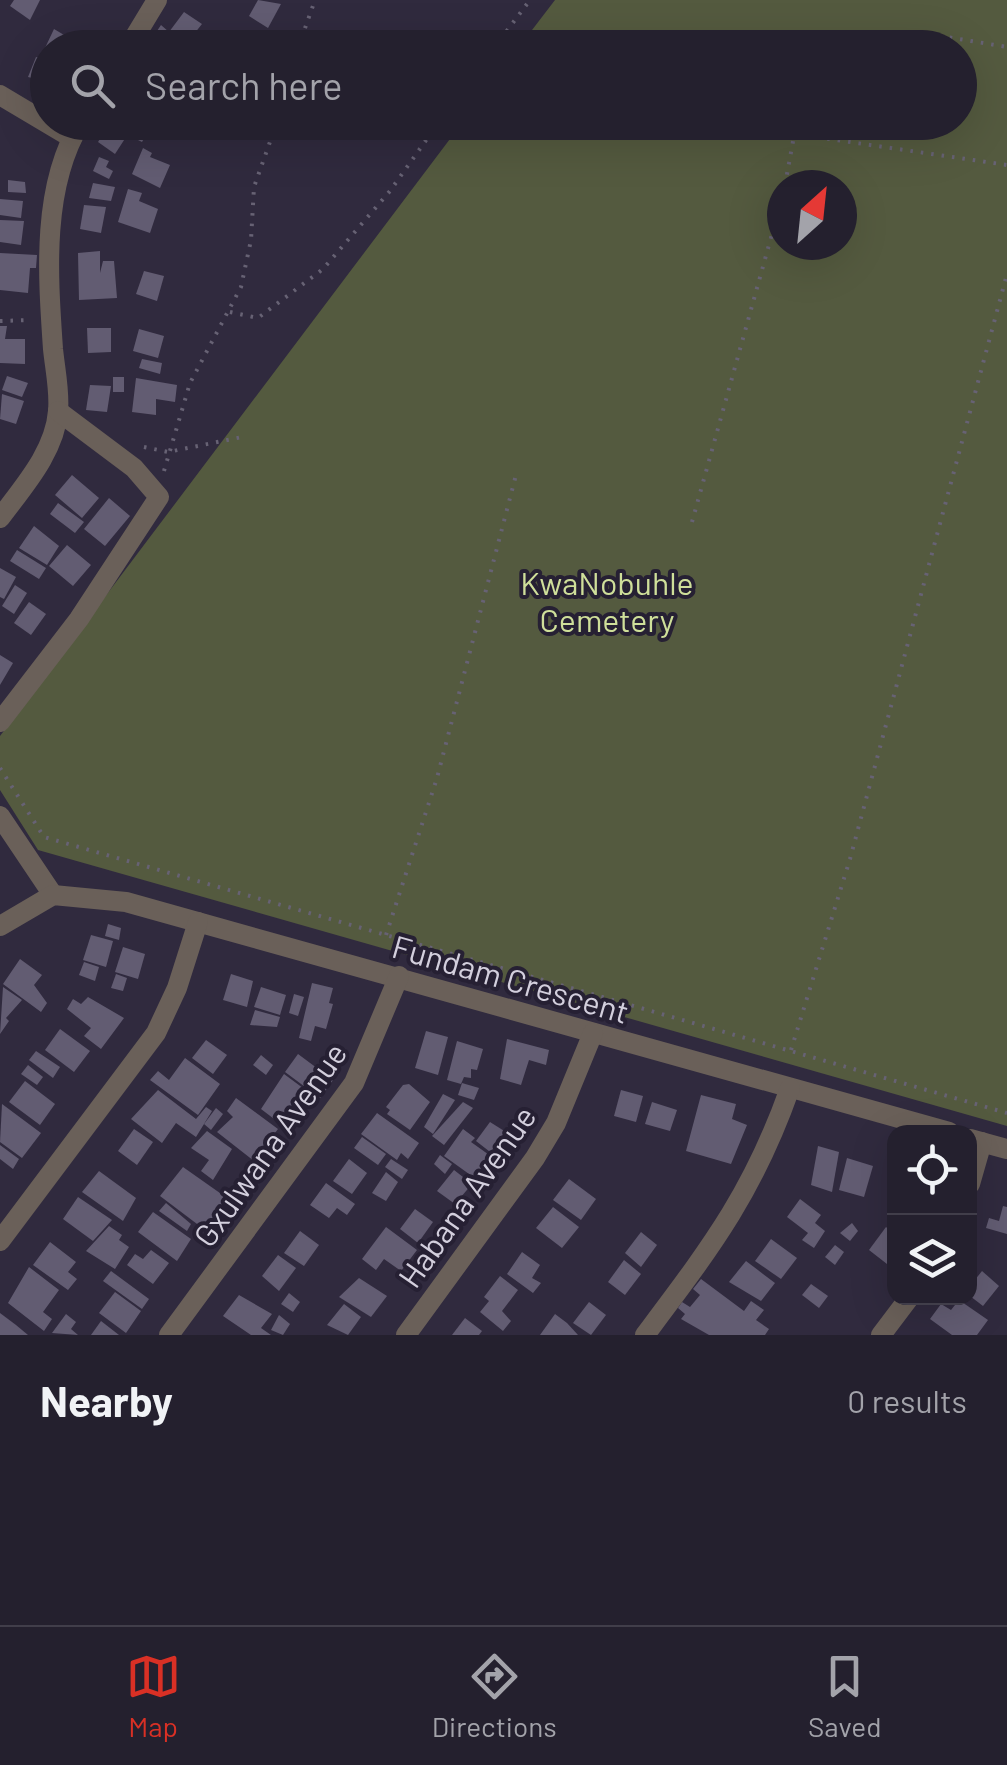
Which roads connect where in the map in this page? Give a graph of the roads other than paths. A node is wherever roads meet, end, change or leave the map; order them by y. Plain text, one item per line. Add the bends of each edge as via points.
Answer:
1 (157, 0) edge
2 (139, 30) edge
3 (0, 95) edge
4 (30, 109) edge
5 (73, 140) edge
6 (58, 410) junction
7 (0, 518) edge
8 (0, 722) edge
9 (2, 823) edge
10 (53, 895) junction
11 (198, 922) junction
12 (0, 926) edge
13 (399, 976) junction
14 (593, 1033) junction
15 (790, 1088) junction
16 (924, 1125) edge
17 (977, 1140) edge
18 (1007, 1149) edge
19 (0, 1241) edge
20 (904, 1305) edge
21 (170, 1335) edge
22 (406, 1335) edge
23 (646, 1335) edge
24 (881, 1335) edge

1 - 2 street
3 - 4 street
5 - 6 street via 53,206
6 - 7 street via 42,460
6 - 8 street via 134,468 159,497 79,619
9 - 10 street
10 - 11 street, Fundam Crescent via 126,902
10 - 12 street
11 - 13 street, Fundam Crescent
11 - 19 street via 156,1033
13 - 14 street, Fundam Crescent
13 - 21 street, Gxulwana Avenue via 354,1083
14 - 15 street, Fundam Crescent
14 - 22 street, Habana Avenue via 535,1158
15 - 16 street, Fundam Crescent
15 - 23 street via 736,1212
17 - 18 street
20 - 24 street

